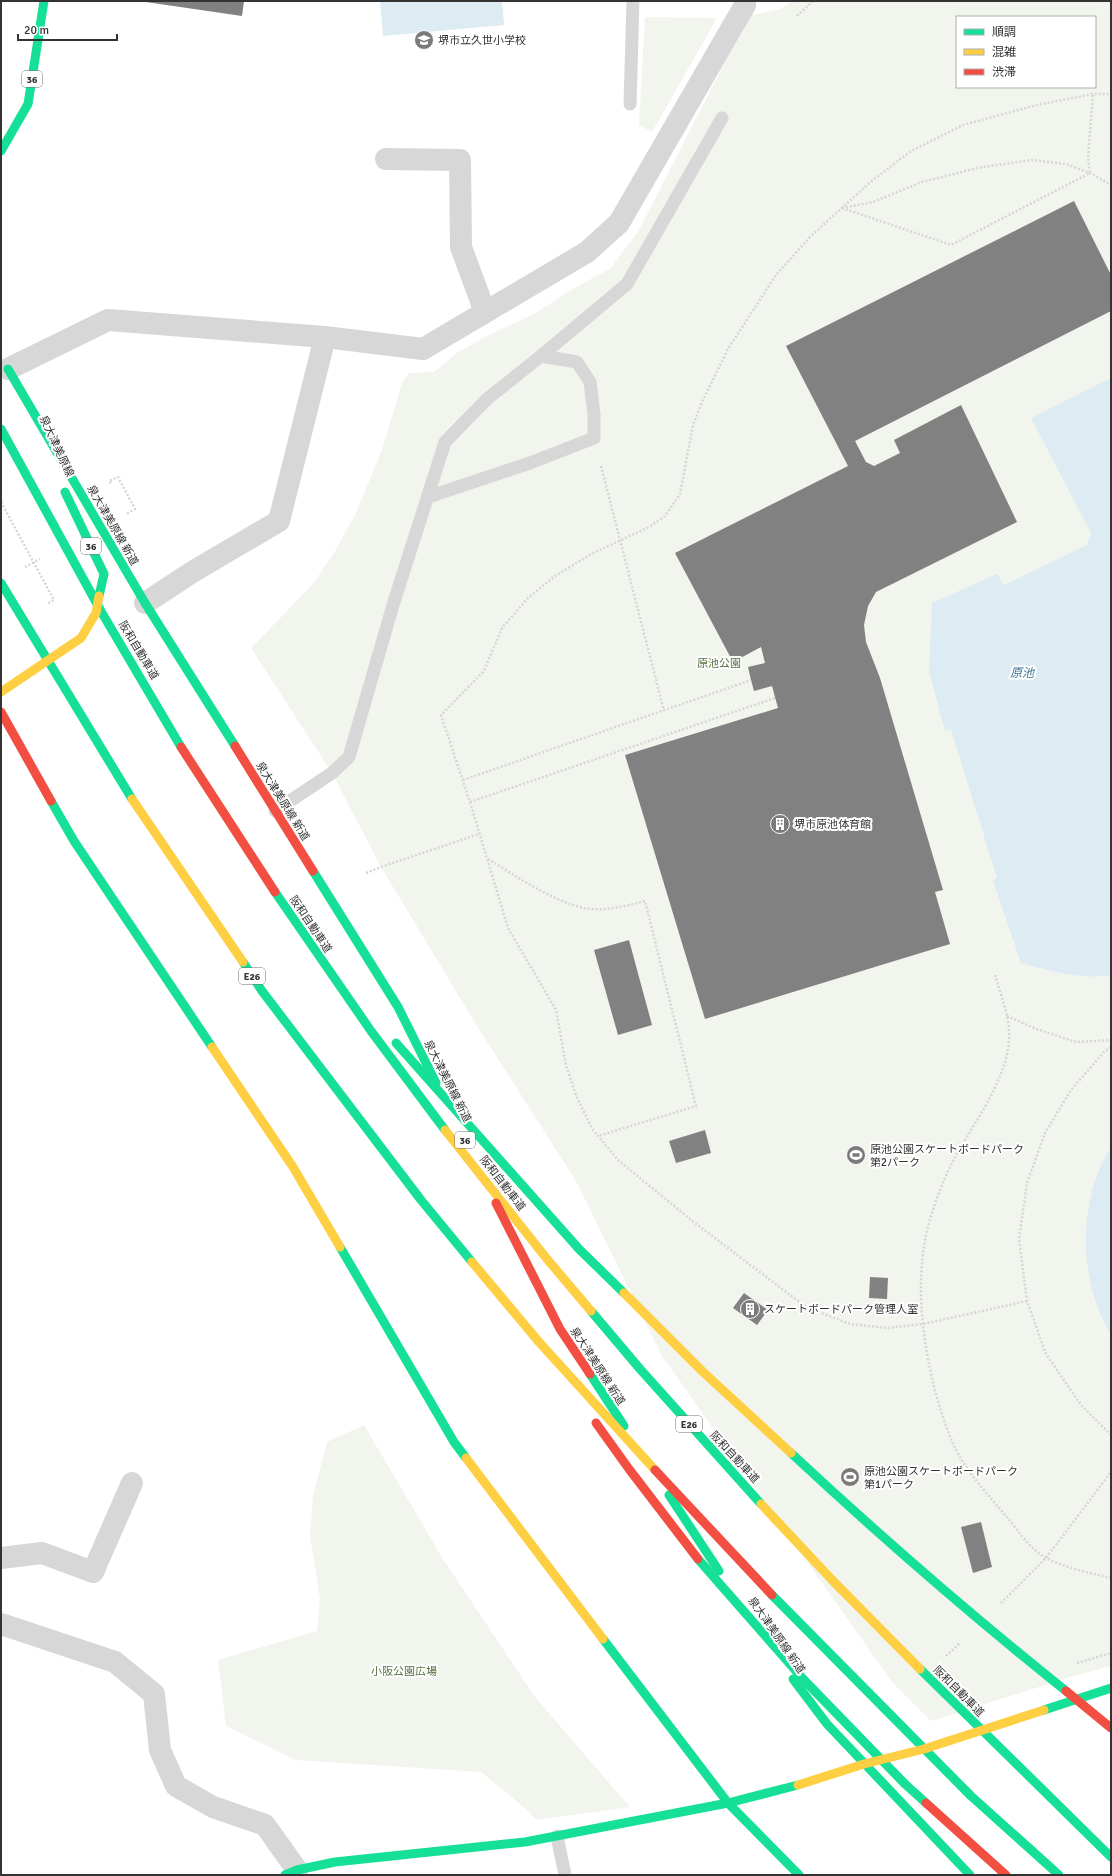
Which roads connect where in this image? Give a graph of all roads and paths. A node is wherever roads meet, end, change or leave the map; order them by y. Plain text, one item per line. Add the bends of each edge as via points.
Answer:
1 (44, 1) edge
2 (633, 1) edge
3 (745, 1) edge
4 (813, 1) edge
5 (797, 16) dead end
6 (1093, 94) junction
7 (1111, 94) edge
8 (630, 104) dead end
9 (722, 118) dead end
10 (1, 152) edge
11 (386, 159) dead end
12 (1090, 173) junction
13 (1111, 185) edge
14 (842, 208) junction
15 (485, 312) junction
16 (325, 337) junction
17 (541, 356) junction
18 (5, 363) junction
19 (1, 429) edge
20 (51, 461) dead end
21 (601, 466) dead end
22 (61, 482) dead end
23 (113, 488) dead end
24 (428, 497) junction
25 (135, 509) dead end
26 (620, 540) junction
27 (1, 583) edge
28 (145, 603) junction
29 (751, 680) dead end
30 (1, 692) edge
31 (775, 698) dead end
32 (664, 711) junction
33 (1, 712) edge
34 (463, 780) junction
35 (470, 802) junction
36 (275, 810) junction
37 (479, 834) junction
38 (488, 859) junction
39 (366, 873) dead end
40 (314, 949) junction
41 (995, 975) dead end
42 (370, 1014) dead end
43 (1006, 1016) junction
44 (391, 1037) dead end
45 (1111, 1040) edge
46 (1111, 1047) edge
47 (458, 1126) dead end
48 (598, 1136) junction
49 (464, 1140) dead end
50 (1027, 1301) junction
51 (923, 1324) junction
52 (539, 1342) junction
53 (1111, 1435) edge
54 (1111, 1472) edge
55 (132, 1484) dead end
56 (1, 1558) edge
57 (1046, 1558) junction
58 (1111, 1578) edge
59 (1, 1624) edge
60 (1111, 1653) edge
61 (1076, 1663) dead end
62 (1111, 1688) edge
63 (1111, 1728) edge
64 (864, 1764) junction
65 (728, 1803) junction
66 (557, 1836) junction
67 (1111, 1857) edge
68 (291, 1872) edge
69 (565, 1875) edge
70 (799, 1875) edge
71 (970, 1875) edge
72 (1006, 1875) edge
73 (1059, 1875) edge

1 - 10 main road, 36 via 28,104
2 - 8 lane
3 - 15 street via 619,223 587,252
4 - 5 path
6 - 7 path
6 - 12 path via 1088,157
6 - 14 path via 1037,105 963,125 913,150
9 - 17 lane via 627,284
11 - 15 street via 460,160 461,247
12 - 13 path
12 - 14 path via 1066,164 1032,160 976,168 922,182 874,202
12 - 14 path via 951,244
14 - 26 path via 810,237 776,275 728,349 693,425 680,494 665,516 649,527
15 - 16 street via 423,349
16 - 18 street via 108,320
16 - 28 street via 279,521
17 - 24 lane via 487,400 445,442
17 - 24 lane via 577,362 590,382 594,438 530,463
18 - 20 main road, 泉大津美原線
18 - 28 main road, 泉大津美原線 新道 / 36
19 - 40 main road, 阪和自動車道 / E26 via 73,563 210,793
21 - 26 path
22 - 30 main road, 泉大津美原線 / 36 via 104,574 96,613 81,638
23 - 25 path via 109,481 118,477
24 - 36 lane via 393,605 349,757 332,773
26 - 32 path
26 - 34 path via 555,576 528,598 502,628 484,671 440,715
27 - 52 main road, E26 via 132,798 262,991 421,1200
28 - 36 main road, 泉大津美原線 新道 / 36
29 - 32 path
31 - 35 path
32 - 34 path
33 - 65 main road via 74,841 293,1167 454,1442
34 - 35 path
35 - 37 path
36 - 47 main road, 泉大津美原線 新道 / 36 via 398,1007
37 - 38 path
37 - 39 path
38 - 48 path via 508,928 556,1010 566,1065 577,1098
38 - 48 path via 551,895 585,908 619,908 645,901 696,1106
40 - 42 main road
40 - 67 main road, 阪和自動車道 / E26 via 428,1108 550,1263 694,1431 852,1602
41 - 43 path
43 - 45 path via 1076,1042
43 - 51 path via 1009,1041 1001,1073 948,1170 929,1223 922,1255
44 - 63 main road via 579,1249 702,1370 839,1498 992,1632
46 - 50 path via 1071,1090 1045,1133 1027,1182 1019,1239
48 - 51 path via 619,1161 695,1223 806,1307 850,1324 887,1328
49 - 64 main road, 泉大津美原線 新道 / 36 via 560,1328 755,1626 826,1724
50 - 51 path
50 - 53 path via 1046,1354 1081,1405
51 - 57 path via 936,1394 955,1447 983,1490 1028,1542
52 - 72 main road via 629,1469 700,1561 804,1680 905,1784
52 - 73 main road, E26 via 702,1522 826,1651 971,1796
54 - 57 path
55 - 56 street via 93,1572 42,1553
57 - 58 path
59 - 68 street via 115,1662 154,1694 160,1750 176,1786 214,1807 265,1825
60 - 61 path
62 - 64 main road via 924,1749
64 - 65 main road via 779,1791
64 - 71 main road, 泉大津美原線 新道 / 36
65 - 66 main road
65 - 70 main road
66 - 68 main road via 525,1842 335,1862
66 - 69 lane

